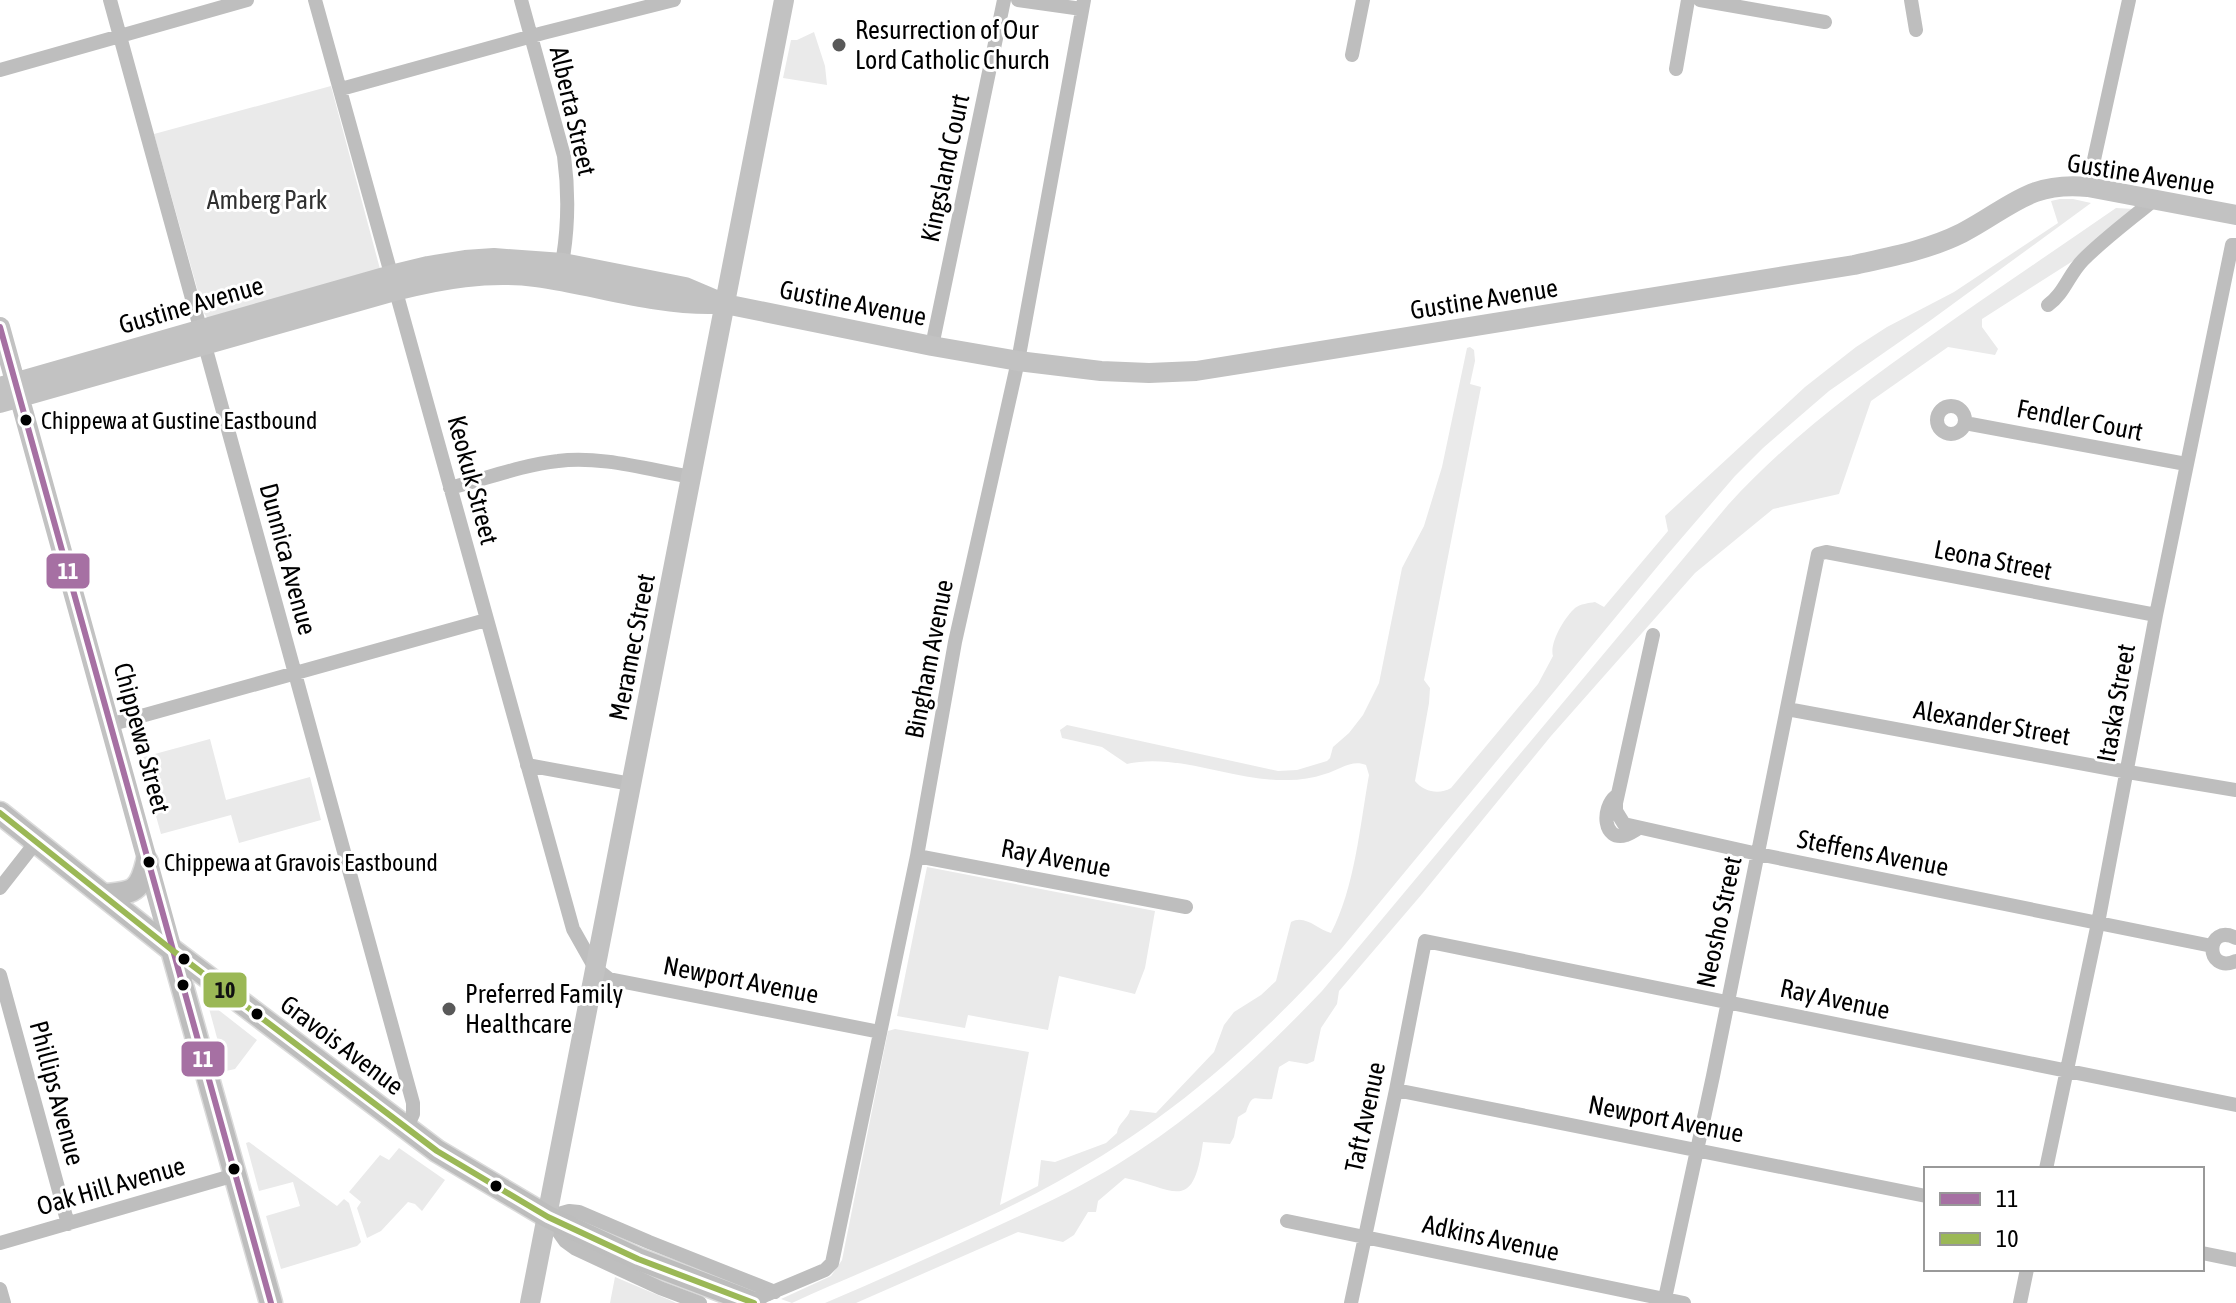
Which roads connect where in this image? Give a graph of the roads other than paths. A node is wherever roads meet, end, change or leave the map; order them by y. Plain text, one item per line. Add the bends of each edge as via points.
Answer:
1 (110, 0) edge
2 (247, 0) edge
3 (315, 0) edge
4 (521, 0) edge
5 (674, 0) edge
6 (784, 0) edge
7 (1004, 0) edge
8 (1018, 0) edge
9 (1363, 0) edge
10 (1688, 0) edge
11 (1700, 0) edge
12 (1911, 0) edge
13 (2129, 0) edge
14 (1083, 4) edge
15 (1825, 22) dead end
16 (1916, 30) dead end
17 (120, 36) junction
18 (531, 36) junction
19 (1352, 55) dead end
20 (1676, 69) dead end
21 (0, 70) edge
22 (341, 89) junction
23 (2088, 187) junction
24 (2155, 199) junction
25 (2236, 215) edge
26 (2234, 245) edge
27 (561, 272) junction
28 (393, 283) junction
29 (725, 304) junction
30 (2048, 305) dead end
31 (0, 327) edge
32 (202, 337) junction
33 (932, 346) junction
34 (1018, 361) junction
35 (9, 393) edge
36 (1965, 423) dead end
37 (2186, 464) junction
38 (692, 477) junction
39 (450, 488) junction
40 (1821, 552) joint
41 (2156, 615) junction
42 (486, 620) junction
43 (1653, 635) dead end
44 (295, 674) junction
45 (1787, 709) junction
46 (109, 725) junction
47 (527, 765) junction
48 (2128, 772) junction
49 (631, 784) junction
50 (2236, 790) edge
51 (0, 813) edge
52 (36, 842) junction
53 (1758, 854) junction
54 (917, 856) junction
55 (147, 862) junction
56 (0, 888) edge
57 (105, 895) junction
58 (1186, 907) dead end
59 (2098, 923) junction
60 (2236, 938) edge
61 (1425, 941) joint
62 (2212, 946) junction
63 (172, 950) junction
64 (2236, 961) edge
65 (595, 968) junction
66 (0, 975) edge
67 (1727, 1002) junction
68 (880, 1032) junction
69 (2067, 1071) junction
70 (1396, 1090) junction
71 (2236, 1105) edge
72 (406, 1129) junction
73 (1696, 1149) junction
74 (2046, 1167) edge
75 (235, 1175) junction
76 (1924, 1196) edge
77 (548, 1217) junction
78 (1287, 1221) dead end
79 (68, 1224) junction
80 (1364, 1237) junction
81 (0, 1243) edge
82 (2204, 1253) edge
83 (2236, 1260) edge
84 (2027, 1271) edge
85 (0, 1289) edge
86 (761, 1298) edge
87 (1665, 1301) edge
88 (4, 1303) edge
89 (271, 1303) edge
90 (530, 1303) edge
91 (700, 1303) edge
92 (1351, 1303) edge
93 (1684, 1303) edge
94 (2020, 1303) edge

1 - 17 street, Dunnica Avenue
2 - 17 street
3 - 22 street, Keokuk Street
4 - 18 street, Alberta Street
5 - 18 street
6 - 29 street, Meramec Street
7 - 33 street, Kingsland Court
8 - 14 street
9 - 19 street
10 - 20 street
11 - 15 street
12 - 16 street
13 - 23 street
14 - 34 street, Bingham Avenue
17 - 21 street
17 - 32 street, Dunnica Avenue
18 - 22 street
18 - 27 street, Alberta Street via 564,156
22 - 28 street, Keokuk Street
23 - 24 street, Gustine Avenue
23 - 34 street, Gustine Avenue via 2042,188 1961,233 1916,251 1843,267 1196,371 1101,371
24 - 25 street, Gustine Avenue
24 - 30 street via 2083,261
26 - 37 street, Itaska Street
27 - 28 street, Gustine Avenue via 494,258 465,260
27 - 29 street, Gustine Avenue via 685,287
28 - 32 street, Gustine Avenue
28 - 39 street, Keokuk Street
29 - 33 street, Gustine Avenue
29 - 38 street, Meramec Street
31 - 35 street, Chippewa Street
32 - 35 street, Gustine Avenue
32 - 44 street, Dunnica Avenue
33 - 34 street, Gustine Avenue
34 - 54 street, Bingham Avenue via 955,642
35 - 46 street, Chippewa Street
36 - 37 street, Fendler Court
37 - 41 street, Itaska Street
38 - 39 street via 558,460
38 - 49 street, Meramec Street
39 - 42 street, Keokuk Street
40 - 41 street, Leona Street
40 - 45 street, Neosho Street via 1816,556
41 - 48 street, Itaska Street
42 - 44 street
42 - 47 street, Keokuk Street
43 - 53 street, Steffens Avenue via 1616,811 1629,826
44 - 46 street
44 - 72 street, Dunnica Avenue via 413,1103
45 - 48 street, Alexander Street
45 - 53 street, Neosho Street
46 - 55 street, Chippewa Street
47 - 49 street
47 - 65 street, Keokuk Street via 573,929
48 - 50 street, Alexander Street
48 - 59 street, Itaska Street
49 - 65 street, Meramec Street
51 - 52 main road, Gravois Avenue
52 - 56 street
52 - 57 main road, Gravois Avenue
53 - 59 street, Steffens Avenue
53 - 67 street, Neosho Street
54 - 58 street, Ray Avenue
54 - 68 street, Bingham Avenue
55 - 57 main road via 131,893
55 - 63 street, Chippewa Street
57 - 63 main road, Gravois Avenue
59 - 62 street, Steffens Avenue
59 - 69 street, Itaska Street
60 - 62 street via 2220,936
61 - 67 street, Ray Avenue
61 - 70 street, Taft Avenue
62 - 64 street via 2218,960
63 - 72 main road, Gravois Avenue
63 - 75 main road, Chippewa Street
65 - 68 street, Newport Avenue via 609,979
65 - 77 street, Meramec Street
66 - 79 street, Phillips Avenue
67 - 69 street, Ray Avenue
67 - 73 street, Neosho Street
68 - 86 street, Bingham Avenue via 832,1263
69 - 71 street, Ray Avenue
69 - 74 street, Itaska Street
70 - 73 street, Newport Avenue
70 - 80 street, Taft Avenue
72 - 77 main road, Gravois Avenue
73 - 76 street, Newport Avenue
73 - 87 street, Neosho Street
75 - 79 street, Oak Hill Avenue
75 - 89 main road, Chippewa Street
77 - 86 main road, Gravois Avenue via 638,1259
77 - 90 street, Meramec Street
77 - 91 street, Gravois Avenue via 576,1249
78 - 80 street, Adkins Avenue
79 - 81 street, Oak Hill Avenue
80 - 87 street, Adkins Avenue
80 - 92 street, Taft Avenue
82 - 83 street
84 - 94 street
85 - 88 street
87 - 93 street, Adkins Avenue

